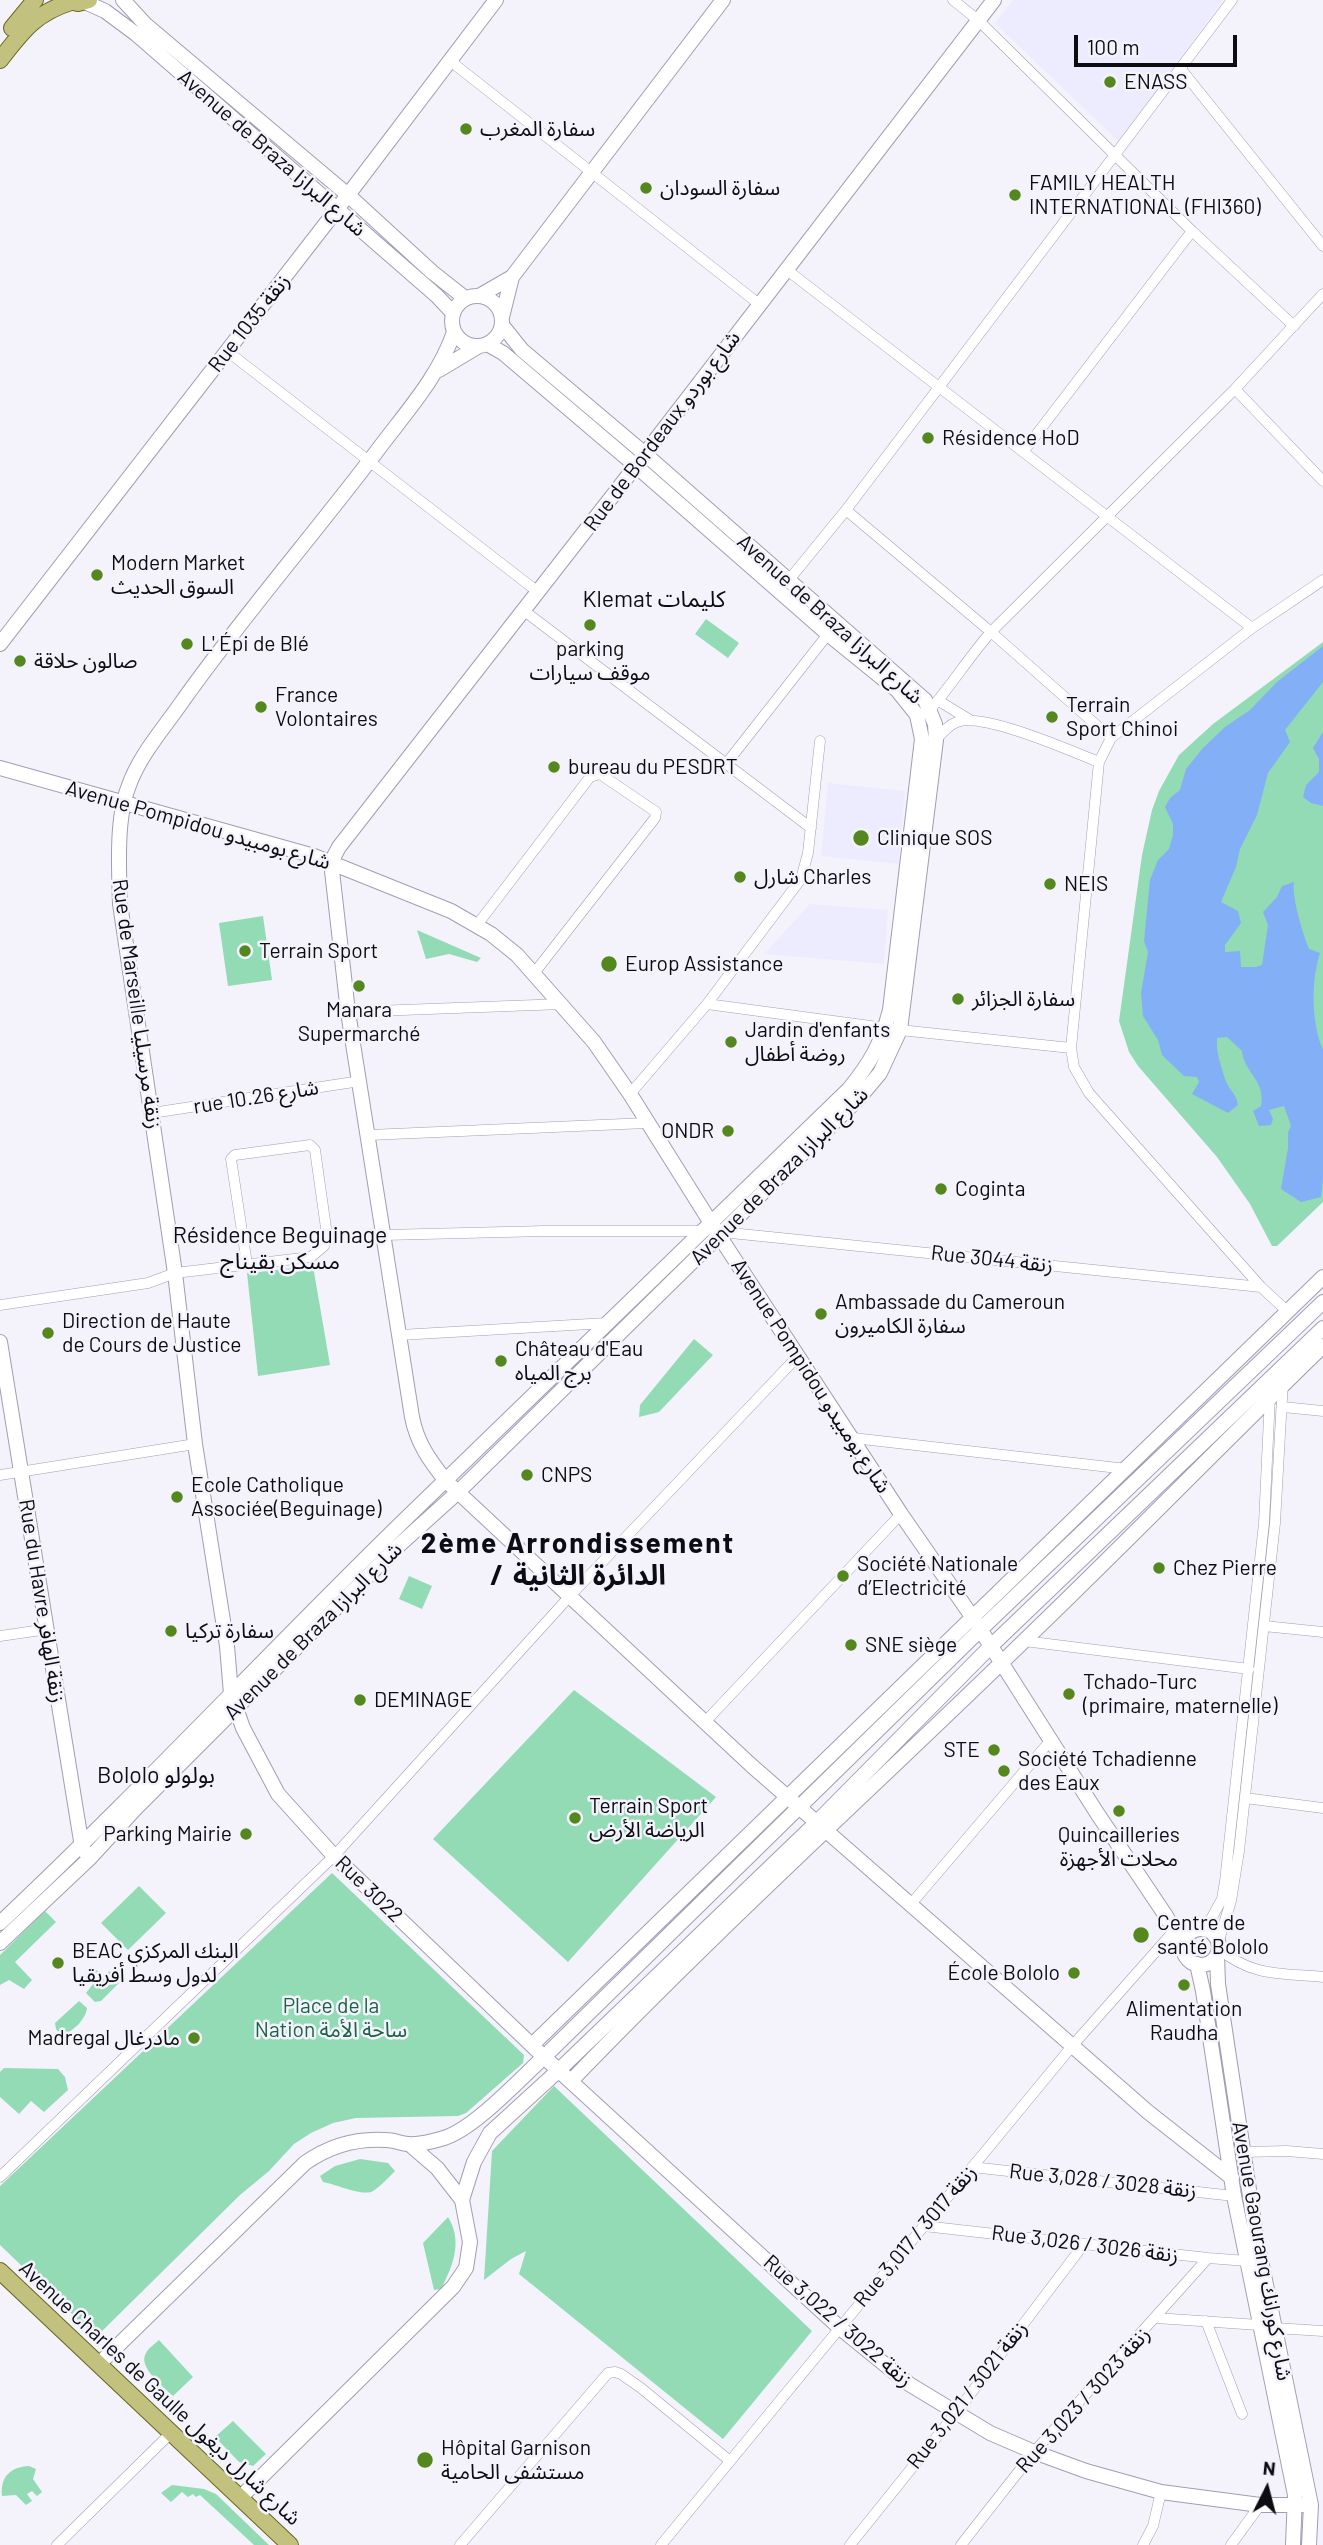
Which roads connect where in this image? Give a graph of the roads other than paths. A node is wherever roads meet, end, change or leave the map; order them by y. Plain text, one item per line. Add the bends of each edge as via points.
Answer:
1 (123, 0) edge
2 (496, 0) edge
3 (723, 0) edge
4 (953, 0) edge
5 (994, 0) edge
6 (1233, 0) edge
7 (77, 1) edge
8 (36, 8) edge
9 (978, 20) junction
10 (0, 43) edge
11 (0, 60) edge
12 (449, 60) junction
13 (1180, 68) junction
14 (1116, 156) junction
15 (591, 172) junction
16 (348, 195) junction
17 (336, 210) junction
18 (1192, 231) junction
19 (1323, 246) edge
20 (787, 270) junction
21 (512, 276) junction
22 (1323, 294) edge
23 (472, 297) junction
24 (759, 304) junction
25 (453, 313) junction
26 (502, 321) junction
27 (1294, 326) junction
28 (454, 332) junction
29 (483, 345) junction
30 (227, 351) junction
31 (438, 370) junction
32 (940, 388) junction
33 (1235, 389) junction
34 (1023, 452) junction
35 (640, 460) junction
36 (370, 461) junction
37 (1323, 481) edge
38 (846, 510) junction
39 (1108, 515) junction
40 (1323, 580) edge
41 (788, 581) junction
42 (538, 592) junction
43 (523, 610) junction
44 (1252, 628) junction
45 (991, 632) junction
46 (828, 634) junction
47 (0, 644) edge
48 (935, 705) junction
49 (970, 720) junction
50 (920, 722) junction
51 (1111, 738) junction
52 (936, 740) junction
53 (820, 741) dead end
54 (1099, 762) junction
55 (726, 764) junction
56 (0, 768) edge
57 (124, 804) junction
58 (811, 828) junction
59 (331, 862) junction
60 (477, 925) junction
61 (535, 972) junction
62 (563, 1004) junction
63 (707, 1004) junction
64 (348, 1012) junction
65 (893, 1029) junction
66 (1071, 1048) junction
67 (360, 1081) junction
68 (630, 1094) junction
69 (152, 1113) junction
70 (647, 1123) junction
71 (369, 1135) junction
72 (714, 1231) junction
73 (384, 1235) junction
74 (247, 1264) junction
75 (175, 1273) junction
76 (1323, 1277) edge
77 (1261, 1287) junction
78 (1323, 1302) edge
79 (0, 1305) edge
80 (1288, 1312) junction
81 (607, 1323) junction
82 (1323, 1328) edge
83 (400, 1335) junction
84 (0, 1342) edge
85 (1323, 1346) edge
86 (798, 1356) junction
87 (1276, 1381) junction
88 (1270, 1396) junction
89 (1283, 1407) junction
90 (1323, 1411) edge
91 (852, 1438) junction
92 (195, 1444) junction
93 (1128, 1469) junction
94 (21, 1472) junction
95 (0, 1475) edge
96 (446, 1481) junction
97 (458, 1492) junction
98 (901, 1514) junction
99 (569, 1597) junction
100 (977, 1624) junction
101 (1264, 1626) junction
102 (48, 1629) junction
103 (1323, 1632) edge
104 (0, 1636) edge
105 (1024, 1641) junction
106 (990, 1647) junction
107 (1000, 1663) junction
108 (1249, 1669) junction
109 (231, 1694) junction
110 (235, 1708) junction
111 (705, 1722) junction
112 (1050, 1741) junction
113 (1244, 1798) junction
114 (793, 1801) junction
115 (1323, 1808) edge
116 (822, 1826) junction
117 (85, 1853) junction
118 (334, 1856) junction
119 (46, 1889) junction
120 (911, 1904) junction
121 (1167, 1916) junction
122 (0, 1923) edge
123 (1199, 1931) junction
124 (1174, 1932) junction
125 (0, 1943) edge
126 (1183, 1946) junction
127 (1218, 1949) junction
128 (1197, 1965) junction
129 (1323, 1977) edge
130 (532, 2045) junction
131 (1073, 2045) junction
132 (544, 2057) junction
133 (559, 2070) junction
134 (571, 2081) junction
135 (409, 2144) junction
136 (1244, 2152) junction
137 (1323, 2154) edge
138 (972, 2167) junction
139 (0, 2177) edge
140 (1232, 2178) junction
141 (1234, 2196) junction
142 (462, 2200) junction
143 (924, 2225) junction
144 (1084, 2244) junction
145 (1208, 2259) junction
146 (1247, 2261) junction
147 (0, 2271) edge
148 (1156, 2318) junction
149 (1206, 2321) junction
150 (1259, 2325) junction
151 (840, 2328) junction
152 (1275, 2328) junction
153 (1323, 2331) edge
154 (99, 2364) junction
155 (956, 2413) junction
156 (1242, 2414) dead end
157 (172, 2433) junction
158 (1034, 2452) junction
159 (730, 2461) junction
160 (1161, 2492) junction
161 (240, 2498) junction
162 (1260, 2504) junction
163 (1295, 2505) junction
164 (1317, 2506) edge
165 (58, 2545) edge
166 (290, 2545) edge
167 (460, 2545) edge
168 (661, 2545) edge
169 (850, 2545) edge
170 (961, 2545) edge
171 (1143, 2545) edge
172 (1231, 2545) edge
173 (1293, 2545) edge
174 (1309, 2545) edge

1 - 16 main road, Avenue de Braza شارع البرازا via 145,24
2 - 12 main road, Rue 1035 زنقة
3 - 15 main road
4 - 9 street
5 - 9 main road, Rue de Bordeaux شارع بوردو
6 - 13 street
7 - 8 main road
7 - 17 main road, Avenue de Braza شارع البرازا via 105,11 136,34
8 - 10 main road
8 - 11 main road
9 - 14 street
9 - 20 main road, Rue de Bordeaux شارع بوردو
12 - 15 street
12 - 16 main road, Rue 1035 زنقة
13 - 14 street
13 - 19 street
14 - 18 street
14 - 32 street
15 - 21 main road
15 - 24 street
16 - 17 main road, Rue 1035 زنقة
16 - 23 main road, Avenue de Braza شارع البرازا via 432,272
17 - 25 main road, Avenue de Braza شارع البرازا
17 - 30 main road, Rue 1035 زنقة
18 - 27 street
18 - 34 street
20 - 24 main road, Rue de Bordeaux شارع بوردو
20 - 32 street
21 - 23 main road
21 - 26 main road
22 - 27 street
23 - 25 main road
23 - 26 main road via 494,302
24 - 35 main road, Rue de Bordeaux شارع بوردو
25 - 28 main road
26 - 29 main road via 494,340
26 - 35 main road, Avenue de Braza شارع البرازا via 522,349
27 - 33 street
28 - 29 main road via 464,343
28 - 31 main road, Rue de Marseille زنقة مرسيليا
29 - 31 main road, Rue de Marseille زنقة مرسيليا
29 - 35 main road, Avenue de Braza شارع البرازا via 503,353
30 - 36 street
30 - 47 main road, Rue 1035 زنقة
31 - 36 main road, Rue de Marseille زنقة مرسيليا
32 - 34 street
32 - 38 street
33 - 37 street
33 - 39 street
34 - 39 street
35 - 41 main road, Avenue de Braza شارع البرازا
35 - 42 main road, Rue de Bordeaux شارع بوردو
35 - 46 main road, Avenue de Braza شارع البرازا
36 - 42 street
36 - 57 main road, Rue de Marseille زنقة مرسيليا via 204,671 148,750
38 - 41 street
38 - 45 street
39 - 44 street
39 - 45 street
40 - 44 street
41 - 48 main road, Avenue de Braza شارع البرازا
42 - 43 main road, Rue de Bordeaux شارع بوردو
43 - 55 street
43 - 59 main road, Rue de Bordeaux شارع بوردو
44 - 51 street
45 - 48 street
45 - 51 street
46 - 50 main road, Avenue de Braza شارع البرازا via 897,691
46 - 55 street
48 - 49 street
48 - 50 street
48 - 52 main road, Avenue de Braza شارع البرازا
49 - 52 street via 946,728
49 - 54 street via 985,721
50 - 65 main road, Avenue de Braza شارع البرازا via 922,739 890,1010
51 - 54 street
52 - 65 main road, Avenue de Braza شارع البرازا
53 - 58 street
54 - 66 street
55 - 58 street
56 - 57 main road, Avenue Pompidou شارع بومبيدو
57 - 59 main road, Avenue Pompidou شارع بومبيدو
57 - 69 main road, Rue de Marseille زنقة مرسيليا via 120,904
58 - 63 street via 801,879
59 - 60 main road, Avenue Pompidou شارع بومبيدو
59 - 64 main road
60 - 61 main road, Avenue Pompidou شارع بومبيدو
60 - 61 street via 590,777 600,775 656,812
61 - 62 main road, Avenue Pompidou شارع بومبيدو
62 - 64 street
62 - 68 main road, Avenue Pompidou شارع بومبيدو
63 - 65 street
63 - 68 street
64 - 67 main road
65 - 66 street
65 - 72 main road, Avenue de Braza شارع البرازا via 880,1073 859,1098
66 - 77 street via 1074,1066 1089,1093
67 - 69 street, rue 10.26 شارع
67 - 71 main road
68 - 70 main road, Avenue Pompidou شارع بومبيدو
69 - 75 main road, Rue de Marseille زنقة مرسيليا
70 - 71 street
70 - 72 main road, Avenue Pompidou شارع بومبيدو
71 - 73 main road
72 - 73 street, Rue 3044 زنقة
72 - 77 street, Rue 3044 زنقة
72 - 81 main road, Avenue de Braza شارع البرازا
72 - 86 main road, Avenue Pompidou شارع بومبيدو
72 - 97 main road, Avenue de Braza شارع البرازا
73 - 83 main road
74 - 74 street via 231,1159 310,1145 315,1150 327,1236 324,1246 311,1257
74 - 75 street
75 - 79 street via 148,1283
75 - 92 main road, Rue de Marseille زنقة مرسيليا
76 - 80 main road
77 - 80 street
78 - 100 main road
80 - 93 main road
81 - 83 street
81 - 96 main road, Avenue de Braza شارع البرازا
82 - 87 main road
83 - 96 main road via 415,1430
84 - 94 main road, Rue du Havre زنقة الهافر
85 - 87 main road
86 - 91 main road, Avenue Pompidou شارع بومبيدو
86 - 99 street
87 - 88 main road
87 - 89 street
87 - 106 main road
88 - 105 main road
88 - 108 street via 1264,1523
89 - 90 street
89 - 101 street
91 - 93 street
91 - 98 main road, Avenue Pompidou شارع بومبيدو
92 - 94 street
92 - 109 main road, Rue de Marseille زنقة مرسيليا
93 - 100 main road
94 - 95 street
94 - 102 main road, Rue du Havre زنقة الهافر
96 - 97 main road
96 - 109 main road, Avenue de Braza شارع البرازا
97 - 99 main road
97 - 110 main road, Avenue de Braza شارع البرازا
98 - 100 main road, Avenue Pompidou شارع بومبيدو
98 - 111 street
99 - 111 main road
99 - 118 street
100 - 106 main road, Avenue Pompidou شارع بومبيدو
100 - 114 main road
101 - 103 street
101 - 113 street
102 - 104 street
102 - 117 main road, Rue du Havre زنقة الهافر
105 - 107 main road
105 - 108 street
106 - 107 main road, Avenue Pompidou شارع بومبيدو
106 - 116 main road
107 - 112 main road, Avenue Pompidou شارع بومبيدو
107 - 116 main road
108 - 123 street via 1222,1899
109 - 110 main road, Rue 3022
109 - 117 main road, Avenue de Braza شارع البرازا via 126,1798
110 - 117 main road, Avenue de Braza شارع البرازا
110 - 118 main road, Rue 3022 via 278,1794
111 - 114 main road
112 - 120 street
112 - 121 main road, Avenue Pompidou شارع بومبيدو
113 - 115 street
113 - 127 street via 1235,1883
114 - 116 main road
114 - 130 main road
114 - 132 main road
116 - 120 main road
116 - 133 main road
116 - 134 main road
117 - 119 main road, Avenue de Braza شارع البرازا
118 - 130 main road, Rue 3022
118 - 139 street
119 - 122 main road, Avenue de Braza شارع البرازا
119 - 125 main road, Avenue de Braza شارع البرازا
120 - 131 main road
121 - 123 main road
121 - 124 main road
123 - 126 main road via 1188,1935
123 - 127 main road via 1211,1933
124 - 126 main road
124 - 131 street, Rue 3,017 / زنقة 3017
126 - 128 main road via 1187,1958
127 - 128 main road via 1208,1964
127 - 129 street via 1243,1967
127 - 136 main road, Avenue Gaourang شارع كورانك
128 - 140 main road, Avenue Gaourang شارع كورانك
130 - 132 main road, Rue 3022
131 - 138 street, Rue 3,017 / زنقة 3017
131 - 140 main road
132 - 133 main road, Rue 3,022 / زنقة 3022
132 - 135 main road via 481,2115 446,2138
133 - 134 main road, Rue 3,022 / زنقة 3022
133 - 142 main road via 490,2133 474,2162
134 - 151 main road, Rue 3,022 / زنقة 3022
135 - 142 main road via 437,2168
135 - 154 main road via 367,2140 319,2153
136 - 137 street
136 - 152 main road, Avenue Gaourang شارع كورانك
138 - 141 street, Rue 3,028 / زنقة 3028
138 - 143 street, Rue 3,017 / زنقة 3017
140 - 141 main road, Avenue Gaourang شارع كورانك
141 - 146 main road, Avenue Gaourang شارع كورانك
142 - 161 main road via 470,2242 466,2268 453,2287
143 - 144 street, Rue 3,026 / زنقة 3026
143 - 151 street, Rue 3,017 / زنقة 3017
144 - 145 street, Rue 3,026 / زنقة 3026
144 - 155 street, Rue 3,021 / زنقة 3021
145 - 146 street, Rue 3,026 / زنقة 3026
145 - 148 street, Rue 3,023 / زنقة 3023
146 - 150 main road, Avenue Gaourang شارع كورانك
147 - 154 main road, Avenue Charles de Gaulle شارع شارل ديغول
148 - 149 street
148 - 158 street, Rue 3,023 / زنقة 3023
149 - 150 street
149 - 156 street
150 - 163 main road, Avenue Gaourang شارع كورانك
151 - 155 main road, Rue 3,022 / زنقة 3022 via 909,2384
151 - 159 street, Rue 3,017 / زنقة 3017
152 - 153 street
152 - 164 main road, Avenue Gaourang شارع كورانك
154 - 157 main road, Avenue Charles de Gaulle شارع شارل ديغول
155 - 158 main road, Rue 3,022 / زنقة 3022
155 - 169 street, Rue 3,021 / زنقة 3021
157 - 161 main road, Avenue Charles de Gaulle شارع شارل ديغول
157 - 165 street
158 - 160 main road, Rue 3,022 / زنقة 3022
158 - 170 street, Rue 3,023 / زنقة 3023
159 - 167 street via 641,2388 621,2374 608,2373
159 - 168 street, Rue 3,017 / زنقة 3017
160 - 162 main road, Rue 3,022 / زنقة 3022
160 - 171 street
161 - 166 main road, Avenue Charles de Gaulle شارع شارل ديغول
162 - 163 main road, Rue 3,022 / زنقة 3022
162 - 172 street
163 - 164 main road, Rue 3,022 / زنقة 3022
163 - 173 main road, Avenue Gaourang شارع كورانك
164 - 174 main road, Avenue Gaourang شارع كورانك

